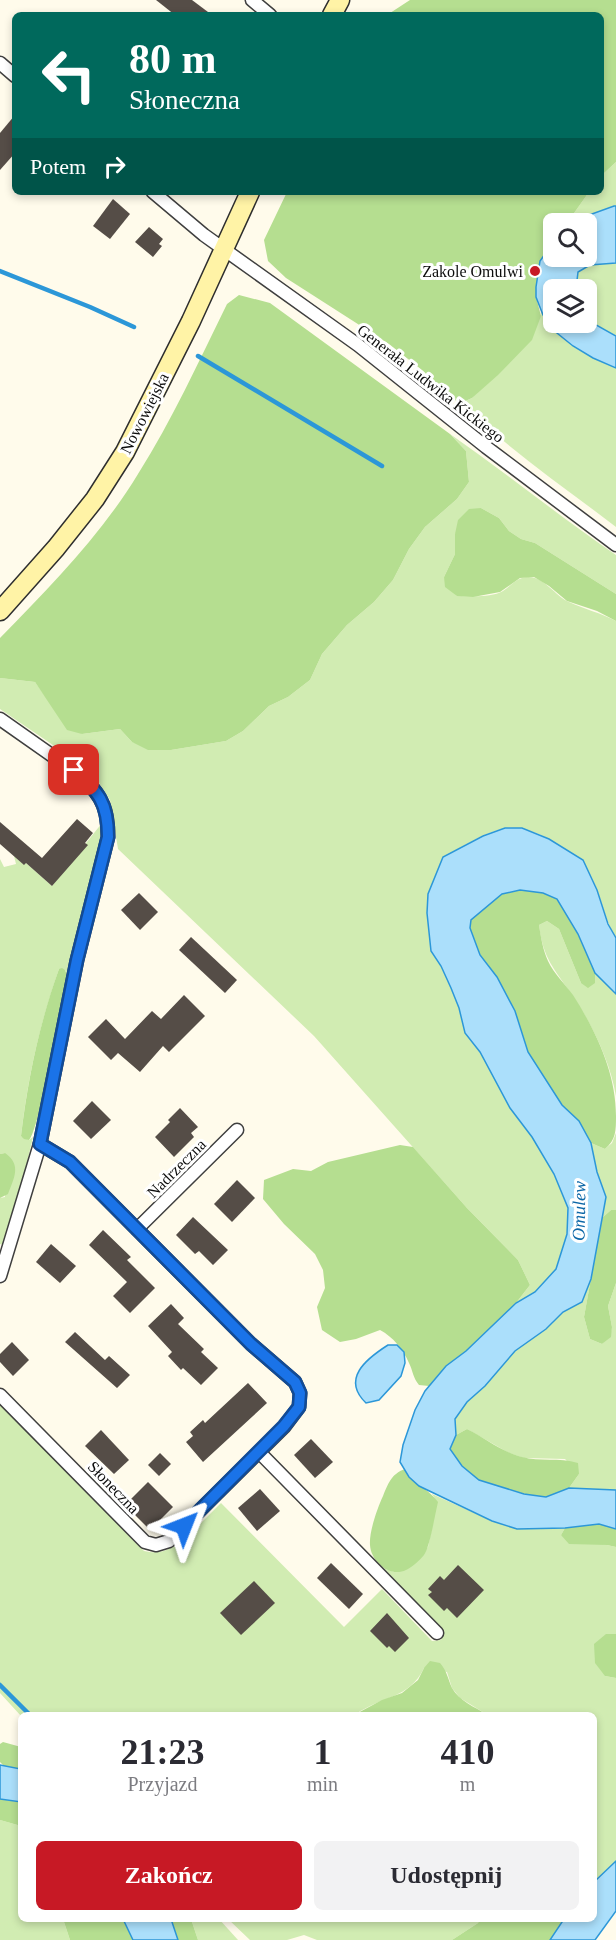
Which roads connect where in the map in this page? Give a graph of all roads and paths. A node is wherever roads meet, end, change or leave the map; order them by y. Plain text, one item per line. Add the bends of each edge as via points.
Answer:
1 (252, 0) edge
2 (266, 12) edge
3 (0, 63) edge
4 (12, 73) edge
5 (157, 195) edge
6 (249, 195) edge
7 (224, 250) junction
8 (616, 545) edge
9 (0, 611) edge
10 (0, 719) edge
11 (237, 1130) dead end
12 (40, 1144) junction
13 (137, 1229) junction
14 (0, 1276) edge
15 (0, 1395) edge
16 (259, 1452) junction
17 (437, 1633) dead end

1 - 2 street
3 - 4 street
5 - 7 street, Generała Ludwika Kickiego
6 - 7 main road, Nowowiejska
7 - 8 street, Generała Ludwika Kickiego via 358,345
7 - 9 main road, Nowowiejska via 124,452 88,507
10 - 12 street via 84,778 96,790 108,817 108,837 77,960
11 - 13 street, Nadrzeczna
12 - 13 street, Słoneczna via 70,1162
12 - 14 street
13 - 16 street, Słoneczna via 251,1344 295,1382 300,1393 299,1407
15 - 16 street, Słoneczna via 145,1542 156,1545 169,1541
16 - 17 street

